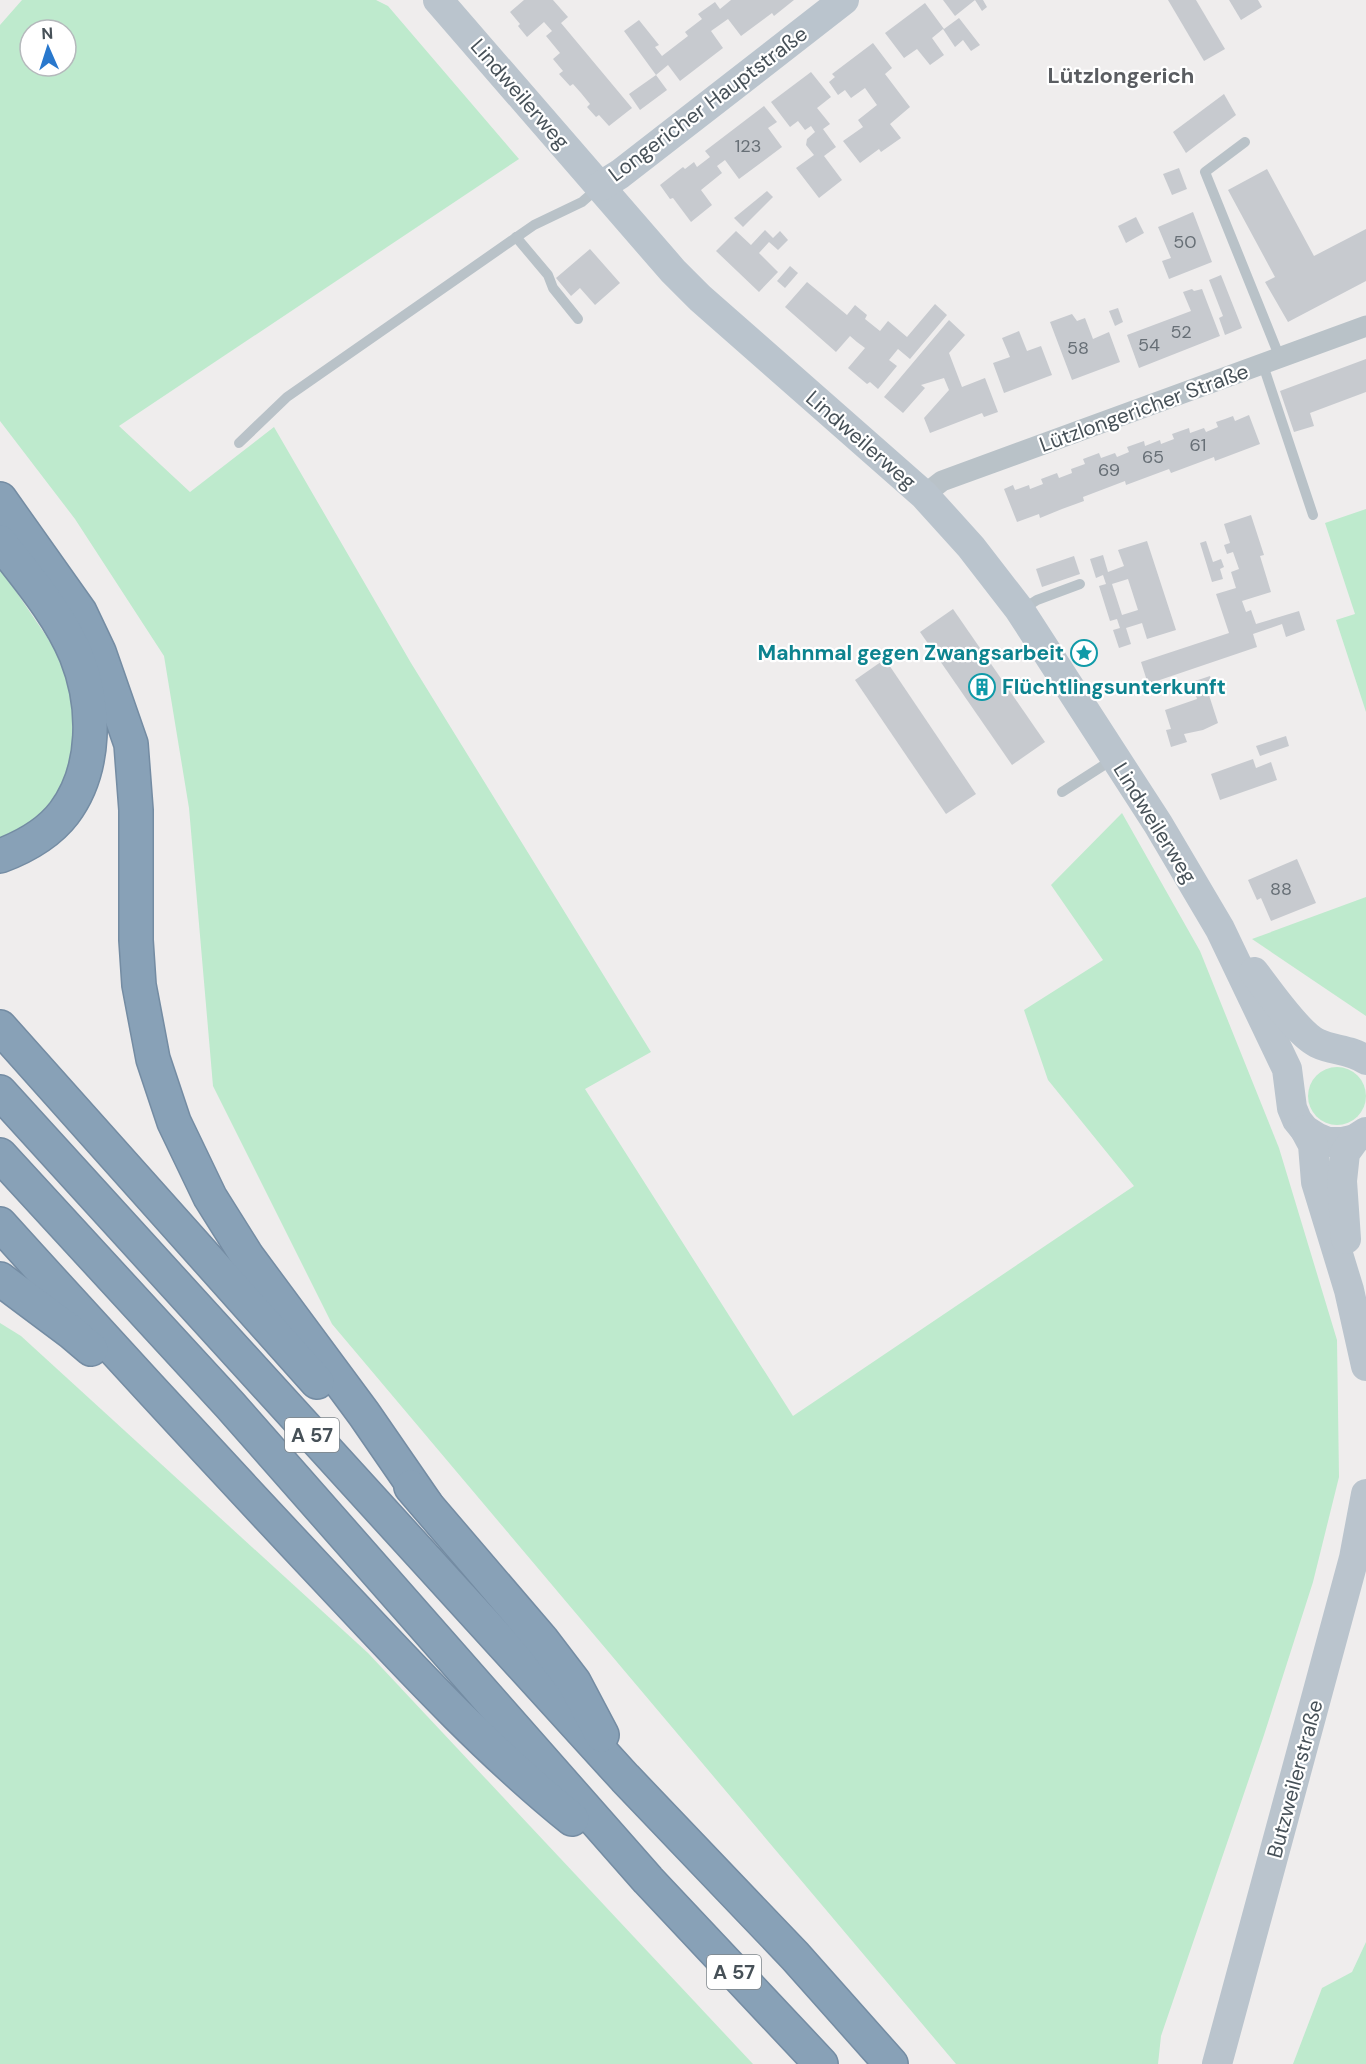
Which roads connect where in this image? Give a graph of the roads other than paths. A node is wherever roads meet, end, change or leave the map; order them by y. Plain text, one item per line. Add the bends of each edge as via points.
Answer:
1 (438, 0) edge
2 (834, 3) edge
3 (1245, 142) dead end
4 (601, 186) junction
5 (516, 237) junction
6 (578, 320) dead end
7 (1366, 326) edge
8 (1272, 362) junction
9 (239, 442) dead end
10 (924, 495) junction
11 (0, 499) edge
12 (1313, 515) dead end
13 (0, 542) edge
14 (1080, 584) dead end
15 (1020, 611) junction
16 (1115, 758) junction
17 (1062, 792) dead end
18 (0, 856) edge
19 (1220, 929) junction
20 (0, 1027) edge
21 (1338, 1049) junction
22 (1366, 1060) edge
23 (0, 1092) edge
24 (1290, 1095) junction
25 (1305, 1130) junction
26 (1360, 1135) edge
27 (0, 1155) edge
28 (0, 1224) edge
29 (0, 1279) edge
30 (1349, 1290) junction
31 (1366, 1366) edge
32 (211, 1455) junction
33 (1366, 1494) edge
34 (426, 1504) junction
35 (1360, 1561) edge
36 (625, 1778) junction
37 (648, 1880) junction
38 (821, 2064) edge
39 (891, 2064) edge
40 (1217, 2064) edge

1 - 4 street, Lindweilerweg
2 - 4 street, Longericher Hauptstraße
3 - 8 lane via 1205,172
4 - 5 lane via 582,202
4 - 10 street, Lindweilerweg via 700,298
5 - 6 lane
5 - 9 lane via 287,397
7 - 8 street, Lützlongericher Straße
8 - 10 street, Lützlongericher Straße via 942,481
8 - 12 lane
10 - 15 street, Lindweilerweg via 971,547
11 - 34 highway via 80,612 99,652 131,744 139,985 153,1059 174,1122 210,1197 247,1256
13 - 18 highway via 63,629 76,654 90,703 84,772 64,813 27,844
14 - 15 lane via 1037,600
15 - 16 street, Lindweilerweg
16 - 17 lane
16 - 19 street, Lindweilerweg
19 - 21 street, Lindweilerweg via 1299,1029 1316,1043
19 - 24 street, Lindweilerweg via 1287,1069
20 - 34 highway
21 - 22 street, Lindweilerweg
21 - 24 street via 1306,1060 1292,1082
23 - 36 highway, A 57
24 - 25 street, Lindweilerweg via 1297,1120
25 - 26 street via 1328,1142
25 - 30 street via 1313,1145 1316,1182
26 - 30 street via 1345,1153 1342,1181
27 - 37 highway, A 57 via 230,1405
28 - 32 highway
29 - 32 highway via 70,1332
30 - 31 street
32 - 37 highway, A 57 via 444,1703 544,1796
33 - 35 street, Butzweilerstraße
34 - 36 highway via 574,1682
35 - 40 street, Butzweilerstraße
36 - 39 highway, A 57 via 795,1956
37 - 38 highway, A 57

